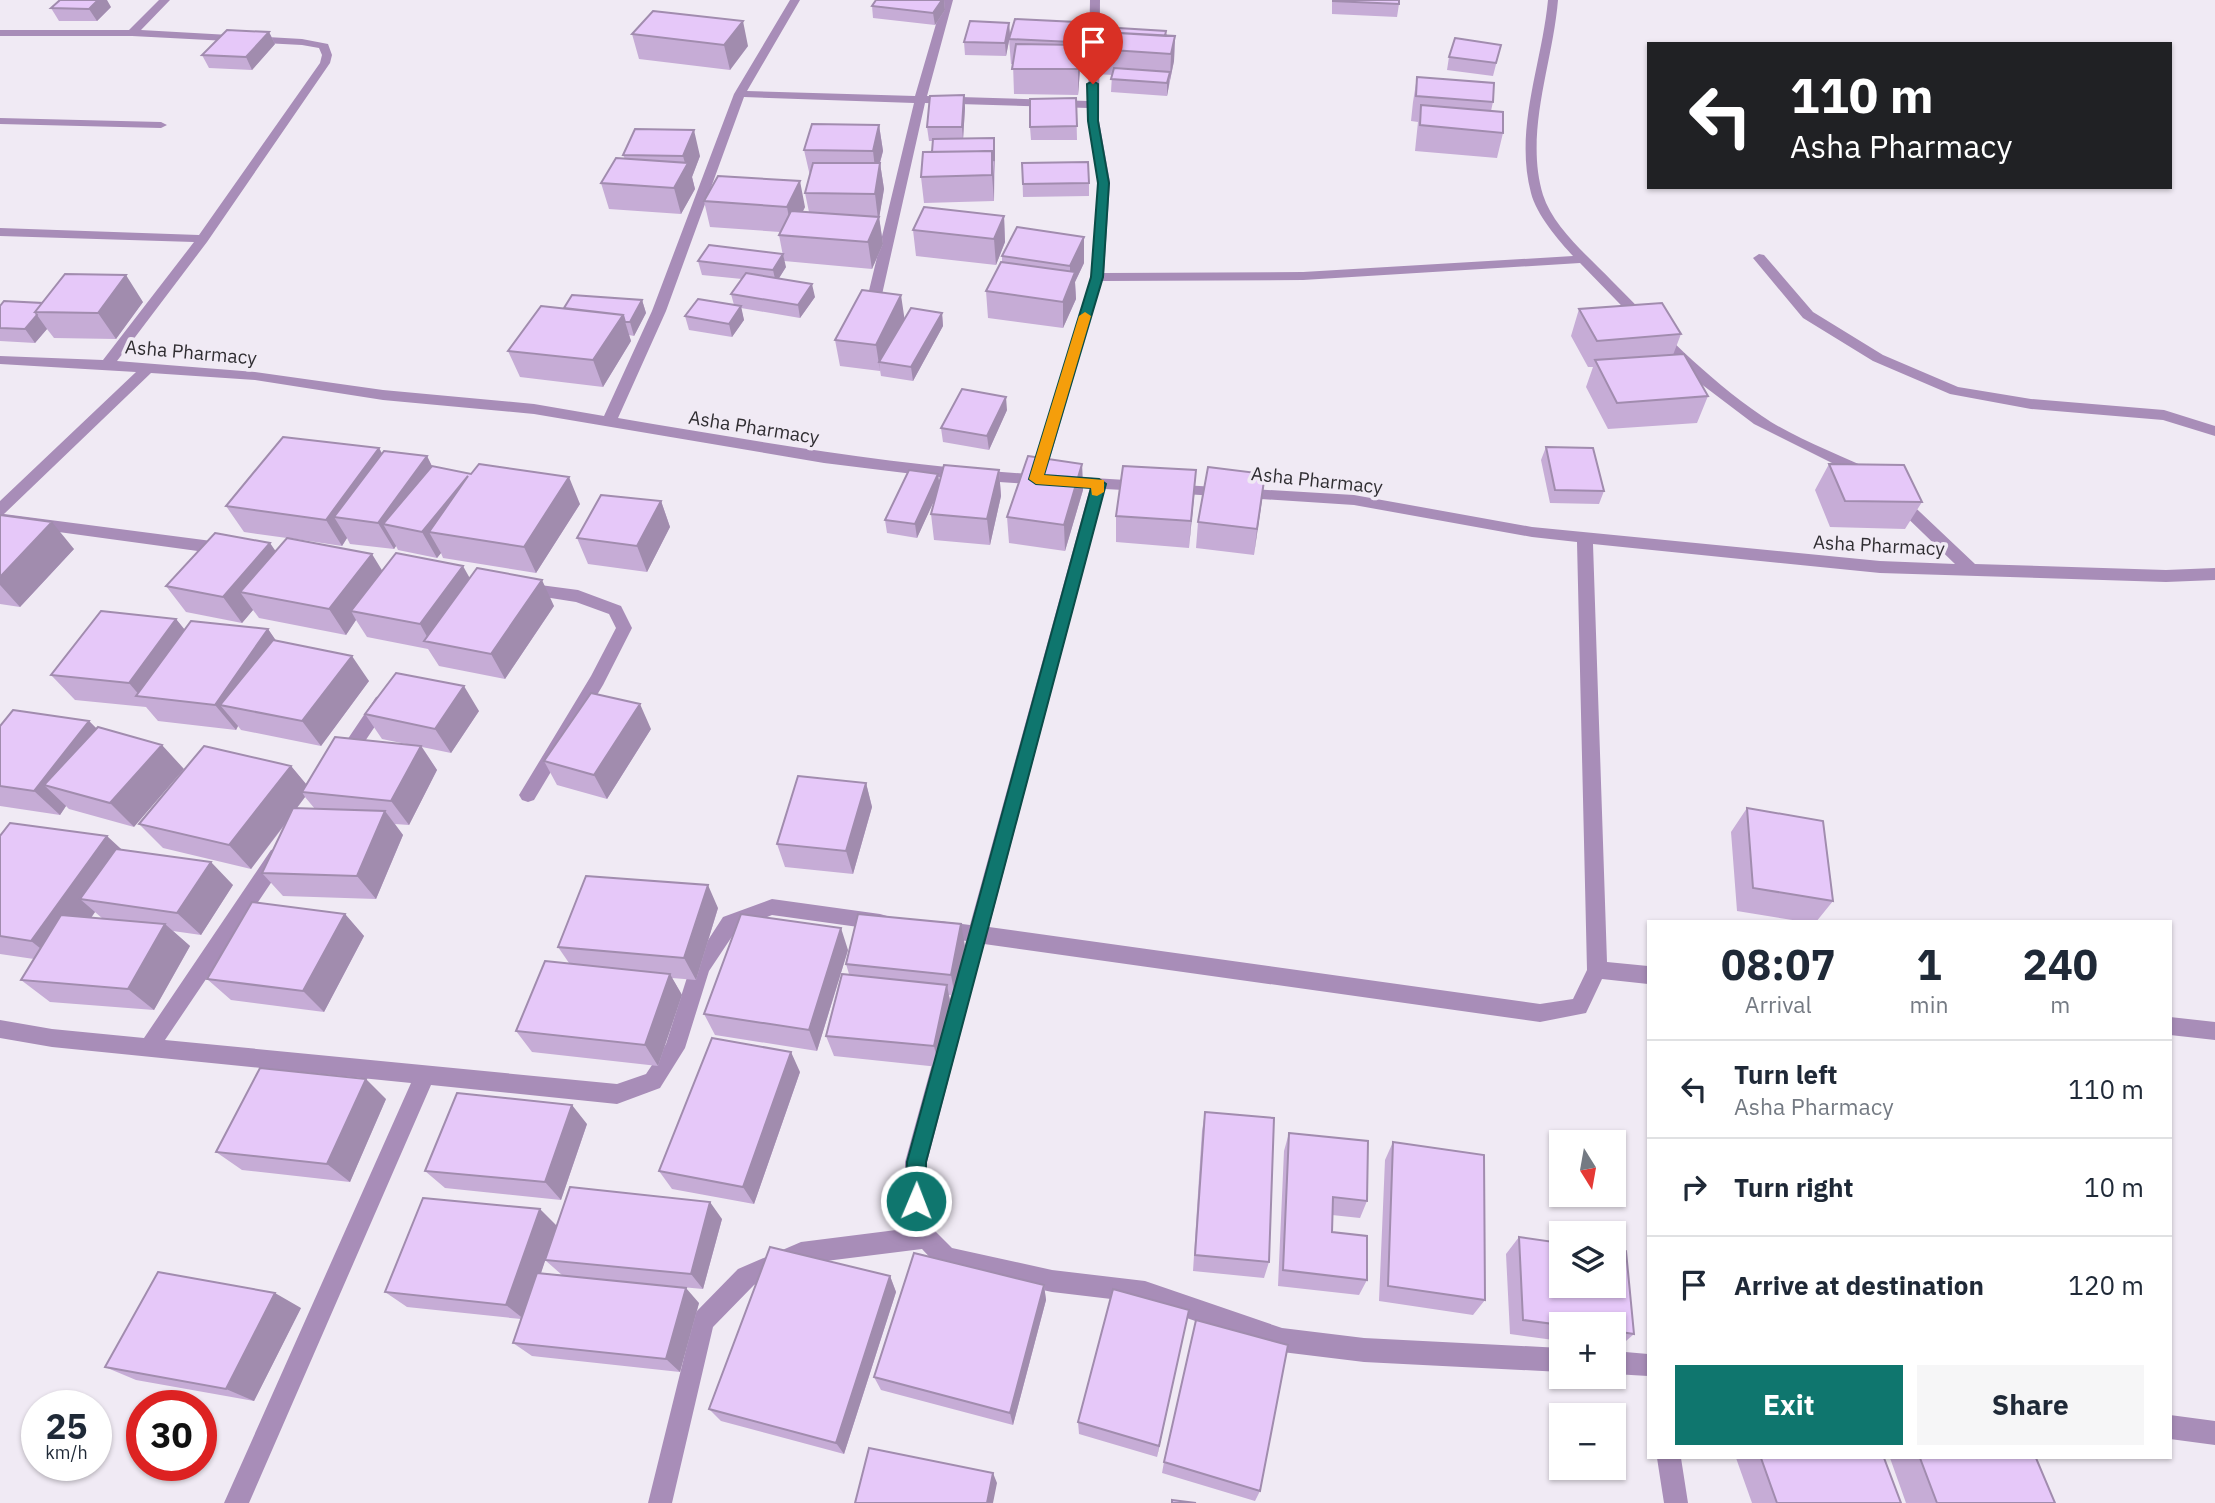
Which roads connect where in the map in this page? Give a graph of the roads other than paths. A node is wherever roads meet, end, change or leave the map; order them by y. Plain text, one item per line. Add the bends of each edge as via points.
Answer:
1 (165, 0) edge
2 (795, 0) edge
3 (948, 0) edge
4 (1095, 0) edge
5 (1553, 0) edge
6 (0, 33) edge
7 (132, 33) junction
8 (740, 94) junction
9 (920, 100) junction
10 (1093, 105) junction
11 (0, 121) edge
12 (162, 125) dead end
13 (0, 232) edge
14 (204, 239) junction
15 (1759, 258) dead end
16 (1583, 259) junction
17 (1097, 277) junction
18 (874, 299) edge
19 (0, 360) edge
20 (107, 365) junction
21 (148, 368) junction
22 (2164, 415) junction
23 (2215, 415) edge
24 (609, 422) junction
25 (2215, 431) edge
26 (1036, 479) junction
27 (1099, 484) junction
28 (0, 510) edge
29 (0, 519) edge
30 (1585, 538) junction
31 (248, 552) edge
32 (1970, 569) junction
33 (2215, 574) edge
34 (509, 587) edge
35 (382, 702) edge
36 (335, 771) edge
37 (528, 795) dead end
38 (289, 840) edge
39 (896, 924) edge
40 (923, 927) edge
41 (979, 934) junction
42 (1597, 970) junction
43 (1647, 975) edge
44 (2172, 1026) edge
45 (0, 1029) edge
46 (2215, 1031) edge
47 (149, 1047) junction
48 (425, 1075) junction
49 (926, 1237) junction
50 (1549, 1359) edge
51 (1626, 1364) edge
52 (1647, 1365) edge
53 (2172, 1427) edge
54 (2215, 1433) edge
55 (1669, 1459) edge
56 (236, 1503) edge
57 (660, 1503) edge
58 (1676, 1503) edge

1 - 7 street
2 - 8 street
3 - 9 street
4 - 10 street
5 - 16 street via 1534,108 1531,157 1537,196 1562,237
6 - 7 street
7 - 14 street via 302,42 324,47 327,55
8 - 9 street
8 - 24 street via 659,311
9 - 10 street
9 - 18 street
10 - 17 street via 1104,183
11 - 12 street
13 - 14 street
14 - 20 street
15 - 22 street via 1808,316 1878,358 1955,391 2031,404
16 - 17 street via 1303,276
16 - 32 street via 1693,371 1759,421 1876,479
17 - 26 street
19 - 20 street, Asha Pharmacy
20 - 21 street, Asha Pharmacy
21 - 24 street, Asha Pharmacy via 255,376
21 - 28 street
22 - 23 street
22 - 25 street
24 - 26 street, Asha Pharmacy via 837,460
26 - 27 street, Asha Pharmacy
27 - 30 street, Asha Pharmacy via 1354,500
27 - 41 street
29 - 31 street
30 - 32 street, Asha Pharmacy via 1880,567
30 - 42 street
32 - 33 street, Asha Pharmacy
34 - 37 street via 578,596 615,610 624,628
35 - 36 street
38 - 47 street
39 - 48 street via 772,907 730,923 700,968 675,1048 653,1081 617,1094
40 - 41 street
41 - 42 street via 1540,1013 1579,1007
41 - 49 street via 916,1162 916,1201
42 - 43 street
44 - 46 street
45 - 47 street
47 - 48 street
48 - 56 street
49 - 50 street via 946,1258 1052,1281 1145,1292 1282,1340 1364,1350
49 - 57 street via 802,1253 746,1277 703,1321
51 - 52 street
53 - 54 street
55 - 58 street

